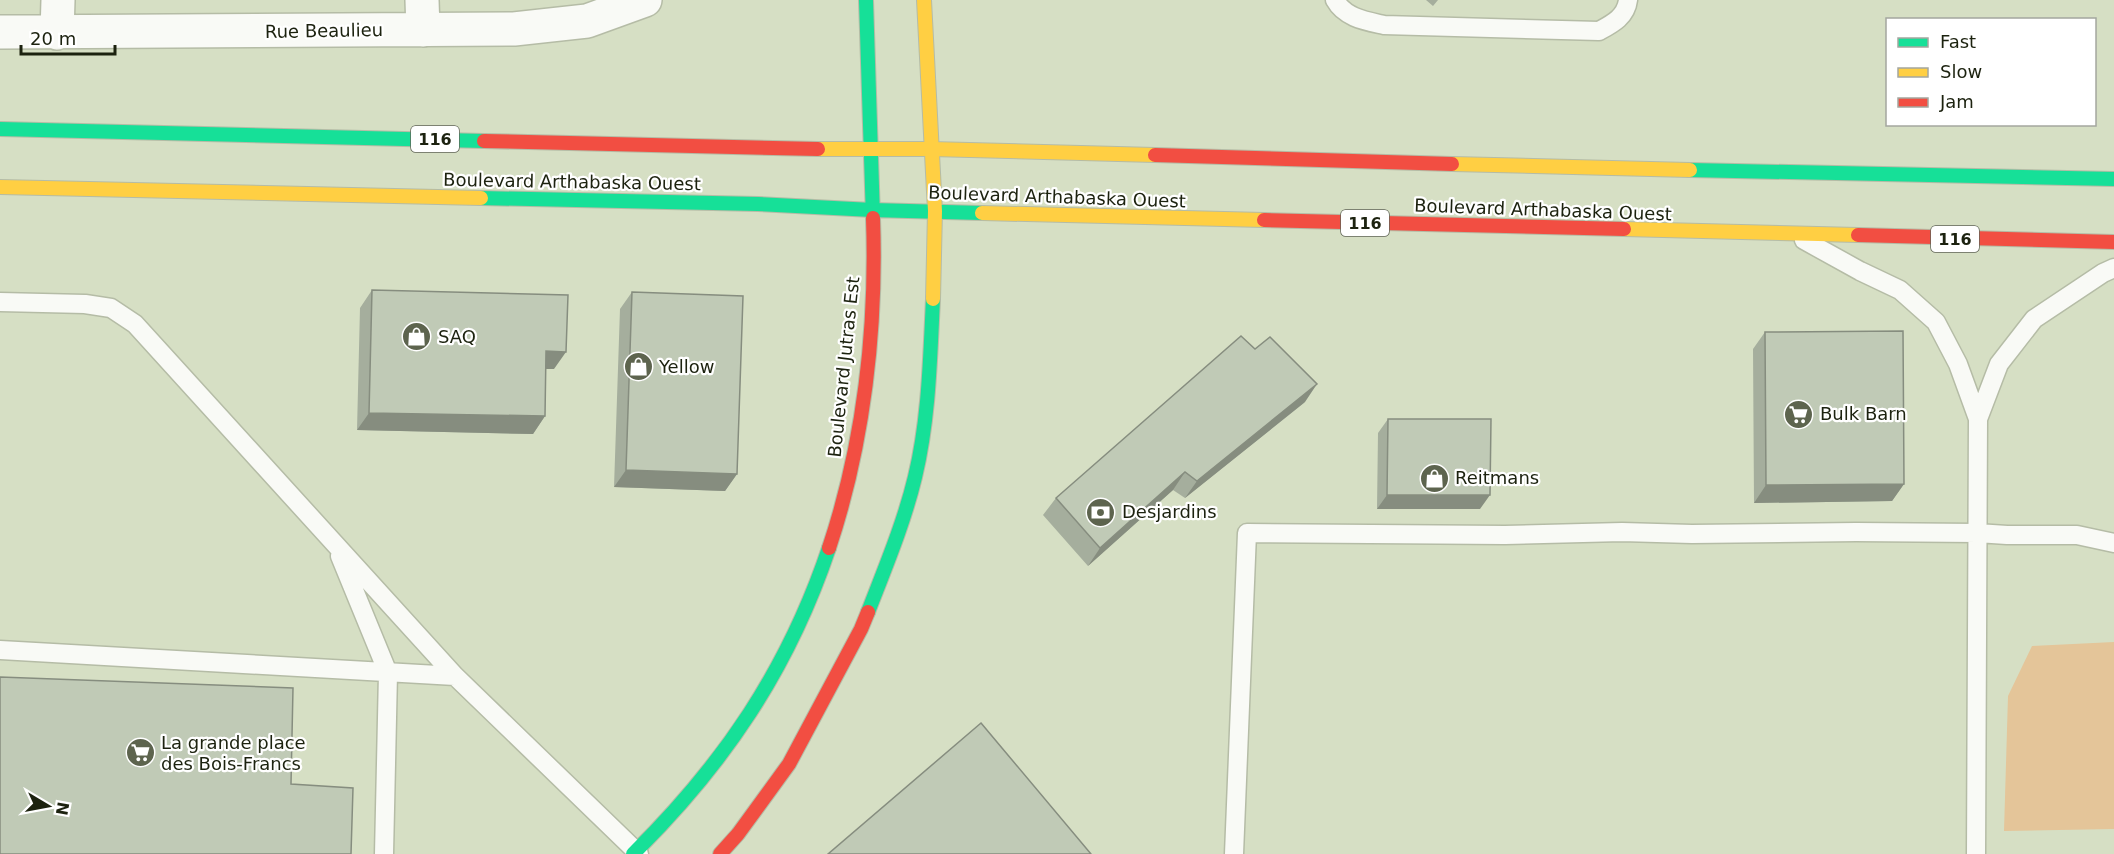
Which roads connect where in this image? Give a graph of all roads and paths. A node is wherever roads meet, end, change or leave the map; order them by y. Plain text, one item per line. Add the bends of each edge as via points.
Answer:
1 (58, 0) edge
2 (645, 0) edge
3 (866, 0) edge
4 (924, 0) edge
5 (1335, 0) edge
6 (1628, 0) edge
7 (422, 15) edge
8 (0, 32) edge
9 (57, 33) junction
10 (0, 129) edge
11 (931, 149) junction
12 (870, 150) junction
13 (2114, 178) edge
14 (0, 187) edge
15 (872, 210) junction
16 (935, 211) junction
17 (1796, 235) junction
18 (2114, 242) edge
19 (2114, 268) edge
20 (0, 302) edge
21 (1978, 419) junction
22 (1977, 533) junction
23 (2114, 543) edge
24 (335, 544) junction
25 (0, 651) edge
26 (388, 673) junction
27 (455, 676) junction
28 (636, 853) edge
29 (384, 854) edge
30 (720, 854) edge
31 (1234, 854) edge
32 (1976, 854) edge

1 - 9 street
2 - 7 street, Rue Beaulieu via 587,21 514,29
3 - 12 main road, Boulevard Jutras Est
4 - 11 main road
5 - 6 lane via 1359,20 1384,25 1599,31 1618,21
7 - 9 street, Rue Beaulieu
8 - 9 street, Rue Beaulieu
10 - 12 main road, 116
11 - 12 main road, 116
11 - 13 main road, 116
11 - 16 main road
12 - 15 main road, Boulevard Jutras Est
14 - 15 main road, Boulevard Arthabaska Ouest / 116
15 - 16 main road, Boulevard Arthabaska Ouest / 116
15 - 28 main road, Boulevard Jutras Est via 873,276 863,397 853,465 832,542 799,626 743,724 694,792
16 - 17 main road, Boulevard Arthabaska Ouest / 116
16 - 30 main road via 927,401 915,478 891,552 861,629 789,764
17 - 18 main road, Boulevard Arthabaska Ouest / 116
17 - 21 lane via 1900,290 1936,322 1958,364
19 - 21 lane via 2034,319 1999,364
20 - 24 lane via 111,308 135,324
21 - 22 lane
22 - 23 lane via 2077,535
22 - 31 lane via 1247,533
22 - 32 lane
24 - 26 lane
24 - 27 lane
25 - 26 lane
26 - 27 lane
26 - 29 lane
27 - 28 lane

